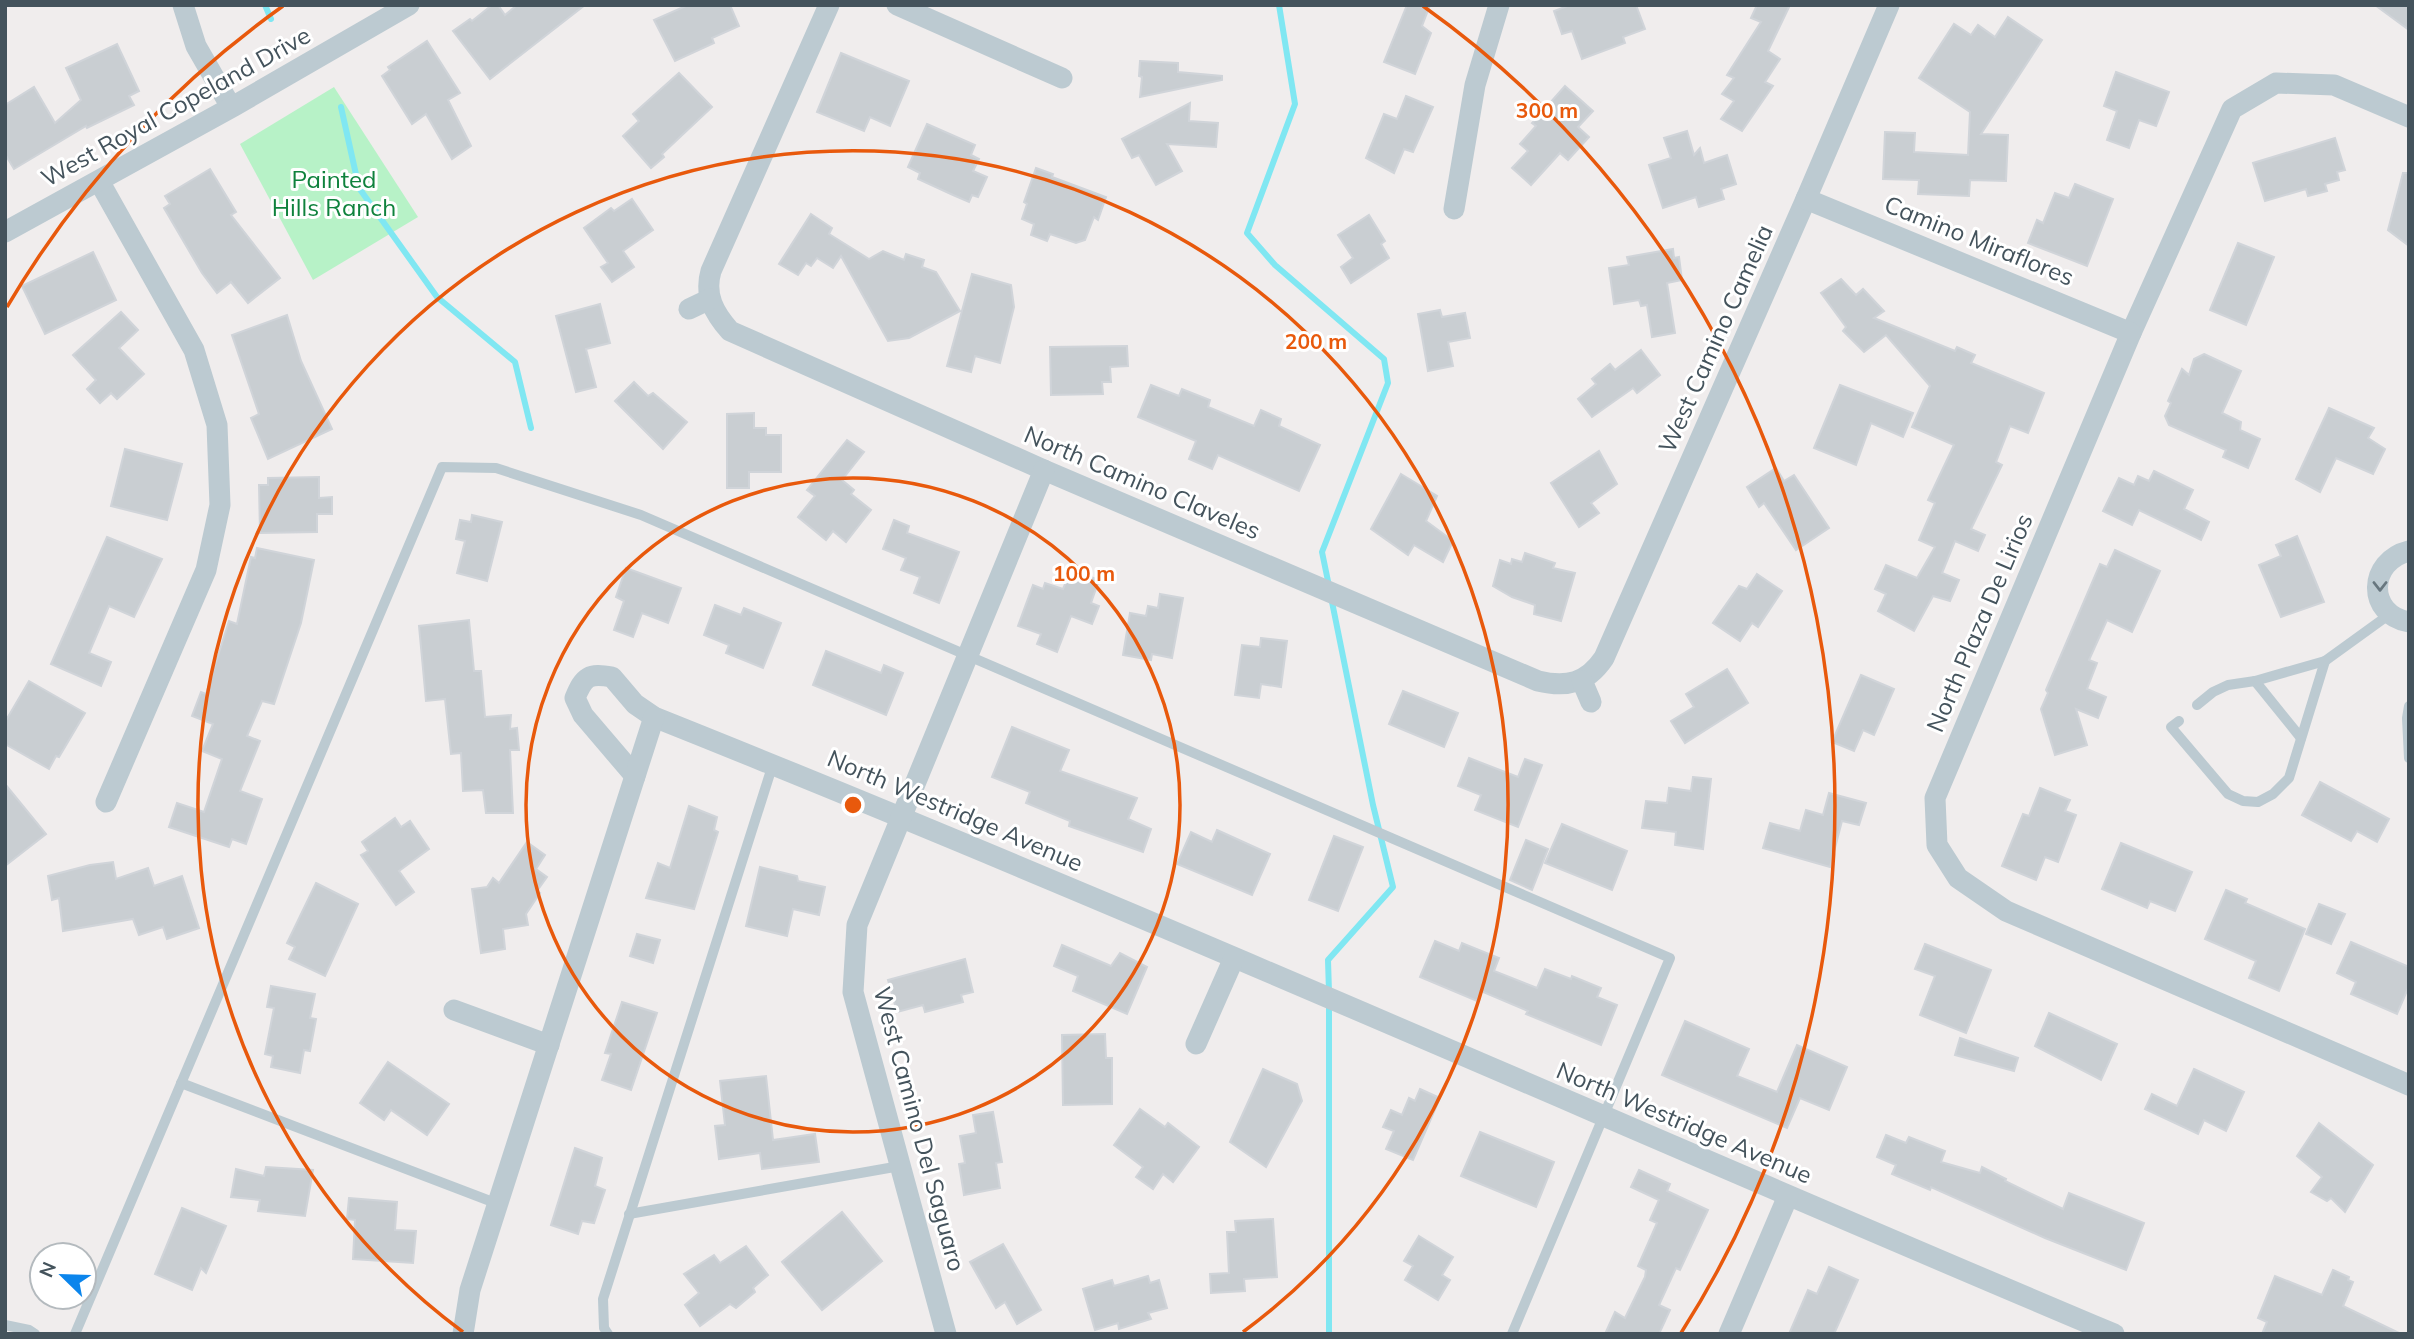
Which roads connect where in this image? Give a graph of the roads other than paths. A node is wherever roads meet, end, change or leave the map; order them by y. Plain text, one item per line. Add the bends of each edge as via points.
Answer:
1 (183, 5) edge
2 (409, 5) edge
3 (829, 5) edge
4 (897, 5) edge
5 (1499, 5) edge
6 (1889, 5) edge
7 (1062, 78) dead end
8 (231, 107) junction
9 (2409, 117) edge
10 (99, 181) junction
11 (1806, 199) junction
12 (1454, 209) dead end
13 (5, 232) edge
14 (710, 298) junction
15 (689, 309) dead end
16 (2131, 332) junction
17 (1044, 470) junction
18 (2409, 551) edge
19 (2399, 618) edge
20 (968, 656) junction
21 (2325, 661) junction
22 (2255, 681) junction
23 (1579, 682) junction
24 (1591, 702) dead end
25 (2197, 705) dead end
26 (2409, 706) edge
27 (654, 717) junction
28 (2179, 721) dead end
29 (2301, 738) junction
30 (2409, 758) edge
31 (773, 764) junction
32 (635, 776) junction
33 (106, 802) dead end
34 (902, 816) junction
35 (1234, 958) junction
36 (454, 1010) dead end
37 (1196, 1044) dead end
38 (549, 1045) junction
39 (181, 1083) junction
40 (2409, 1085) edge
41 (1603, 1116) junction
42 (900, 1166) junction
43 (1788, 1196) junction
44 (498, 1204) junction
45 (629, 1214) junction
46 (5, 1325) edge
47 (35, 1334) edge
48 (75, 1334) edge
49 (463, 1334) edge
50 (608, 1334) edge
51 (946, 1334) edge
52 (1512, 1334) edge
53 (1729, 1334) edge
54 (2114, 1334) edge

1 - 8 street via 196,46
2 - 8 street, West Royal Copeland Drive
3 - 14 street via 711,271
4 - 7 street
5 - 12 street via 1475,85
6 - 11 street, West Camino Camelia
8 - 10 street, West Royal Copeland Drive
9 - 16 street, North Plaza De Lirios via 2334,85 2276,83 2232,108
10 - 13 street, West Royal Copeland Drive
10 - 33 street via 194,350 217,425 220,505 206,570
11 - 16 street, Camino Miraflores
11 - 23 street, West Camino Camelia via 1604,658
14 - 15 street
14 - 17 street, North Camino Claveles via 730,331
16 - 40 street, North Plaza De Lirios via 1935,799 1937,845 1958,878 2006,911
17 - 20 street, West Camino Del Saguaro
17 - 23 street, North Camino Claveles via 1538,681
18 -> 19 street via 2388,560 2377,581 2382,605
19 - 21 lane
20 - 34 street, West Camino Del Saguaro
20 - 39 lane via 641,515 496,468 442,467
20 - 41 lane via 1670,958
21 - 22 lane
21 - 29 lane
22 - 25 lane via 2228,685
22 - 29 lane
23 - 24 street
26 - 30 lane
27 - 31 street, North Westridge Avenue
27 - 32 street
27 - 32 street, North Westridge Avenue via 635,704 612,677 595,674 582,681 575,698 583,715
28 - 29 lane via 2171,727 2228,794 2243,801 2258,802 2289,779
31 - 34 street, North Westridge Avenue
31 - 45 lane
32 - 38 street
34 - 35 street, North Westridge Avenue
34 - 42 street, West Camino Del Saguaro via 857,925 853,992
35 - 37 street
35 - 41 street, North Westridge Avenue
36 - 38 street
38 - 44 street
39 - 44 lane
39 - 48 lane
41 - 43 street, North Westridge Avenue
41 - 52 lane
42 - 45 lane
42 - 51 street, West Camino Del Saguaro
43 - 53 street
43 - 54 street, North Westridge Avenue
44 - 49 street via 470,1290
45 - 50 lane via 603,1299
46 - 47 lane

